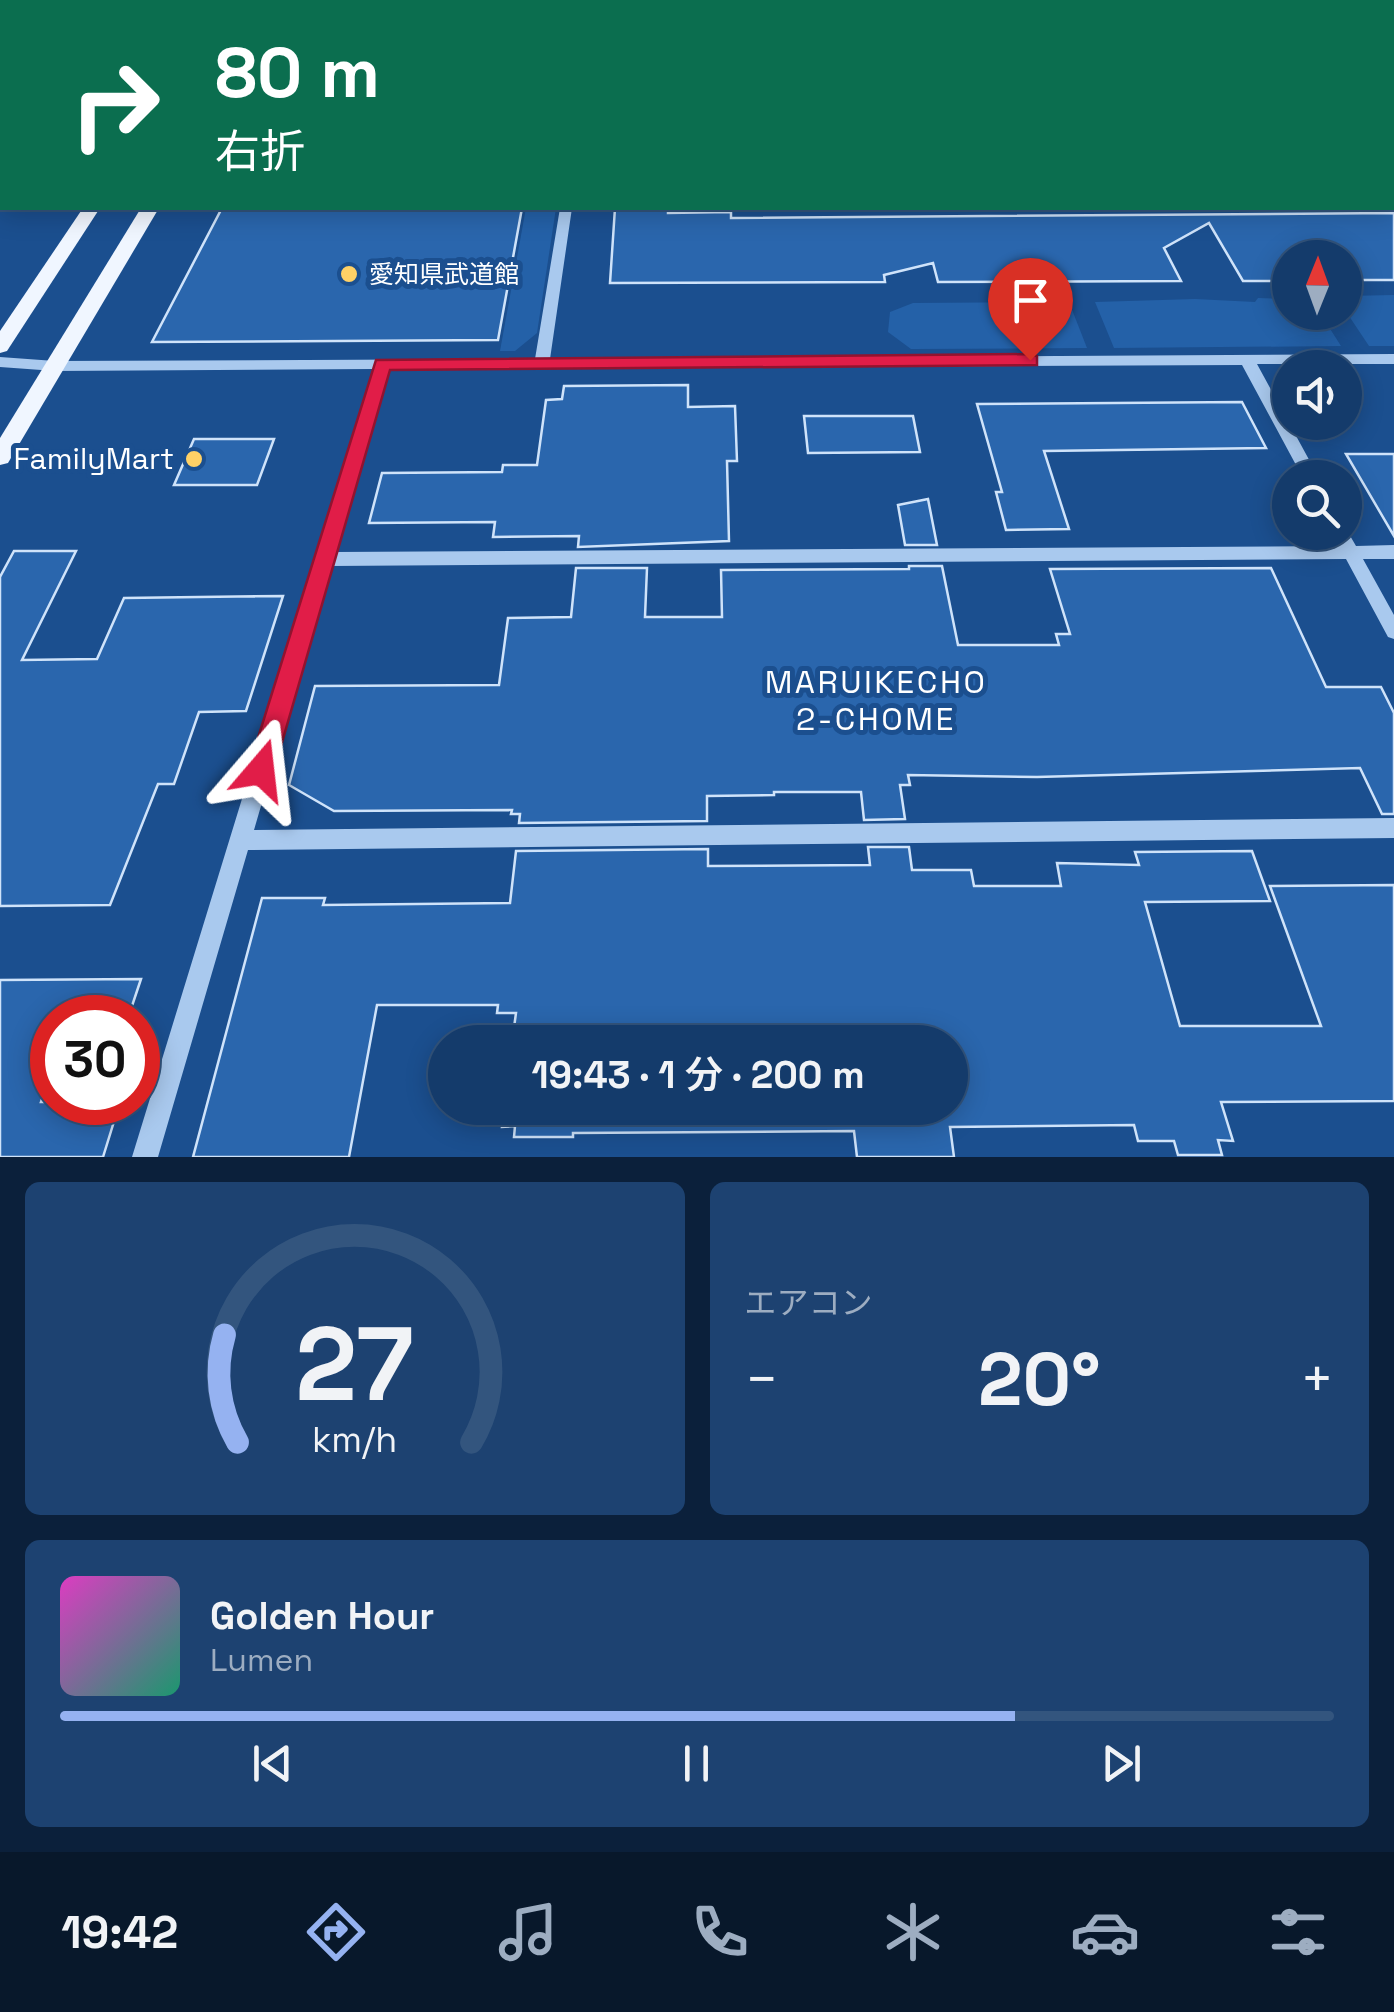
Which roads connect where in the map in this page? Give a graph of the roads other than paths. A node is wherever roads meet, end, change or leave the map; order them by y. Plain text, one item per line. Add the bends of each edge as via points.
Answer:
1 (91, 210) edge
2 (149, 210) edge
3 (566, 210) edge
4 (0, 346) edge
5 (1394, 359) edge
6 (1247, 360) junction
7 (0, 362) edge
8 (542, 362) junction
9 (382, 364) junction
10 (55, 366) junction
11 (0, 458) edge
12 (1301, 460) edge
13 (1351, 552) junction
14 (1394, 552) edge
15 (324, 559) junction
16 (1394, 632) edge
17 (1394, 828) edge
18 (240, 840) junction
19 (145, 1157) edge

1 - 4 main road
2 - 10 main road
3 - 8 street
5 - 6 street
6 - 8 street
6 - 12 street
7 - 10 street
8 - 9 street
9 - 10 street
9 - 15 street
10 - 11 main road
13 - 14 street
13 - 15 street
13 - 16 street
15 - 18 street
17 - 18 street
18 - 19 street

